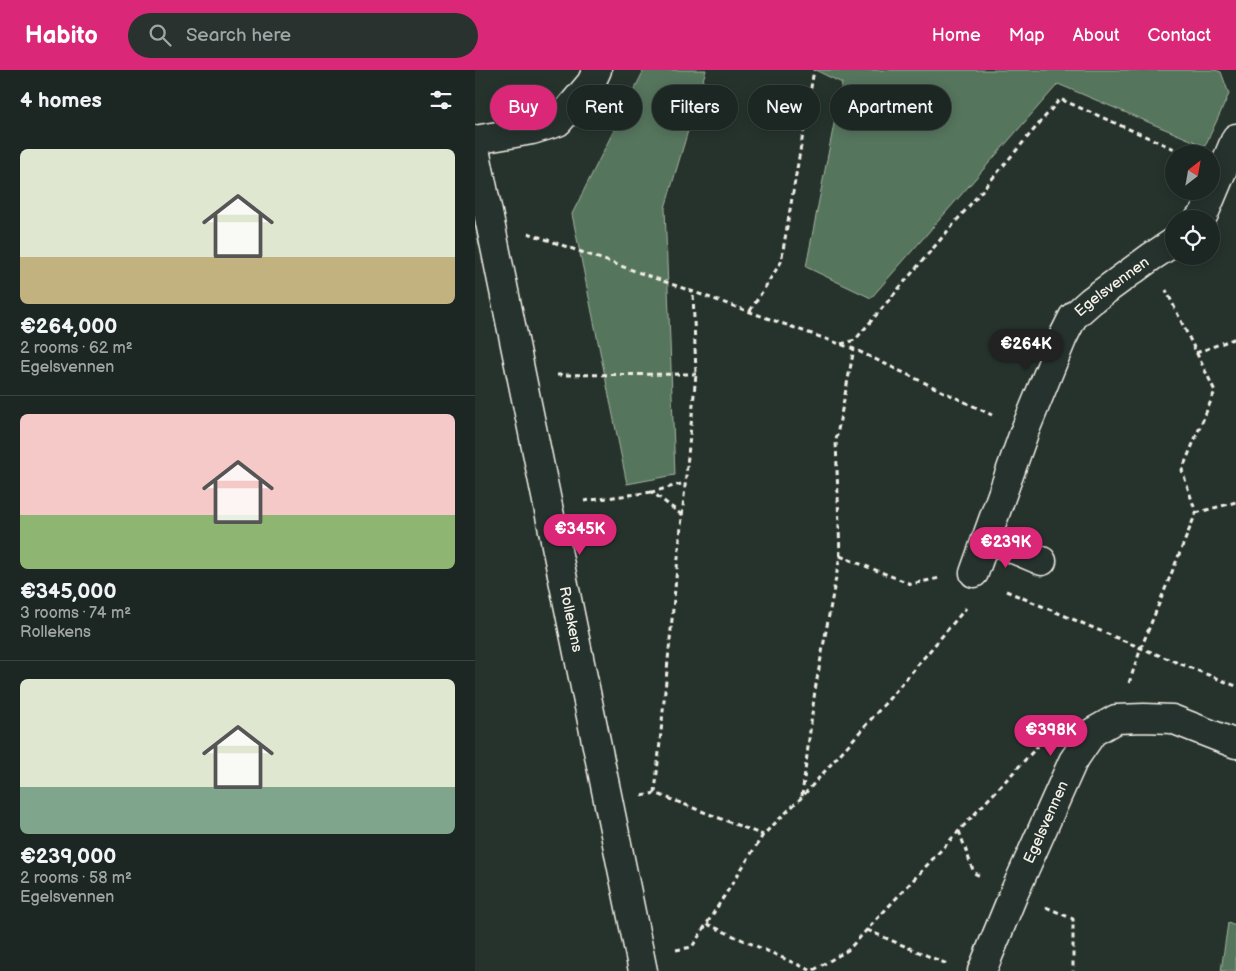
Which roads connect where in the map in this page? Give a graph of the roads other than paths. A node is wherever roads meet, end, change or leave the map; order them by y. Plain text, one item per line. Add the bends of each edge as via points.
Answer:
1 (597, 70) edge
2 (1236, 138) edge
3 (475, 140) edge
4 (475, 149) edge
5 (1206, 210) edge
6 (1165, 248) edge
7 (987, 538) junction
8 (1042, 561) dead end
9 (974, 572) road end
10 (1236, 744) edge
11 (642, 964) edge
12 (983, 971) edge

1 - 3 street via 591,83 558,122
2 - 5 street
4 - 11 street, Rollekens
6 - 7 street, Egelsvennen via 1073,317 1025,430
7 - 8 street
7 - 9 street, Egelsvennen
10 - 12 street, Egelsvennen via 1172,719 1116,719 1093,732 1073,761

